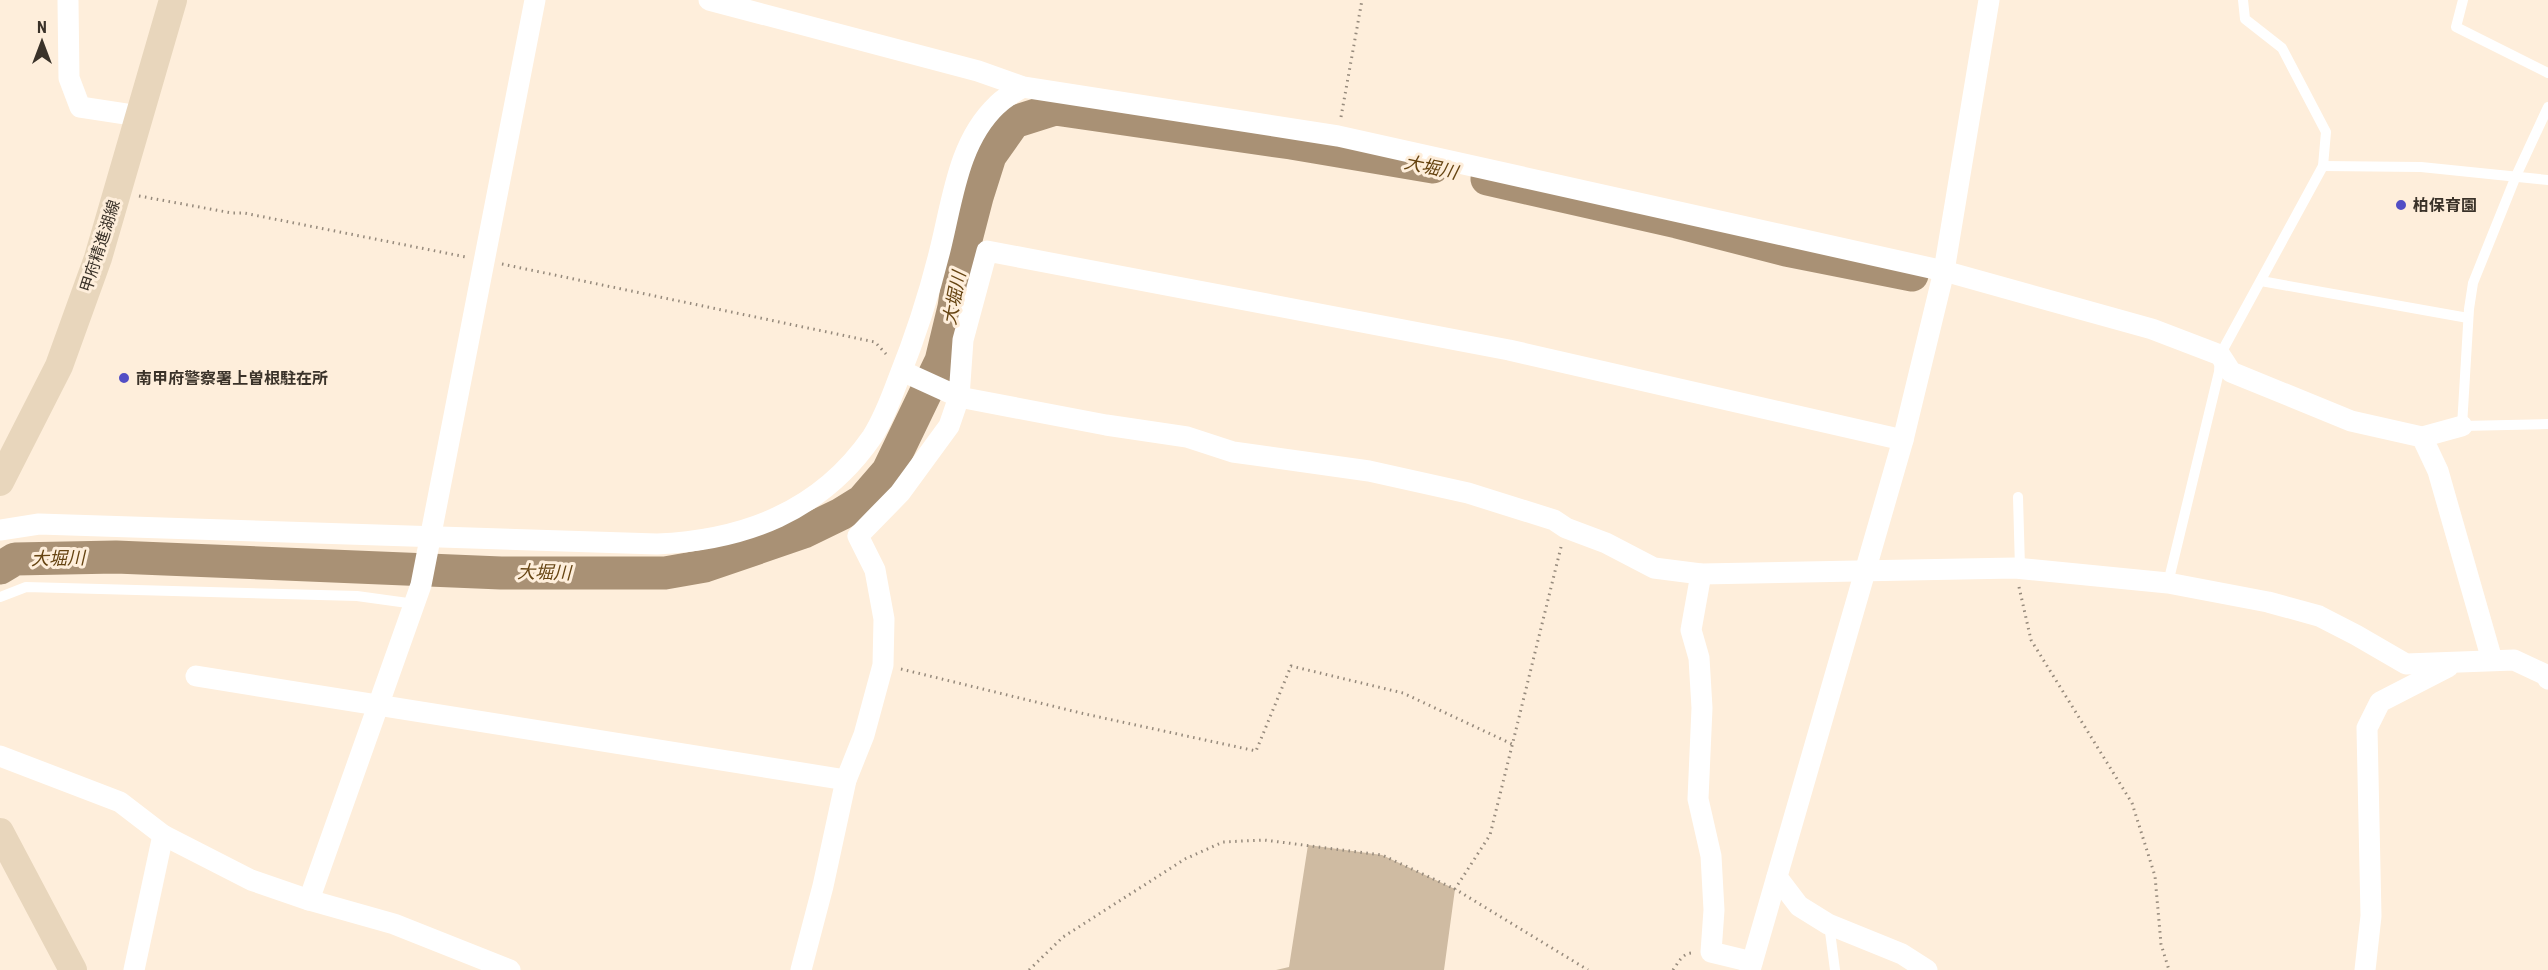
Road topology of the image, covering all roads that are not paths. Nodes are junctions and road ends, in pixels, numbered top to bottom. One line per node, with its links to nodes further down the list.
1 (173, 0): 11 (main road, 甲府精進湖線)
2 (536, 0): 29 (street)
3 (709, 0): 9 (street)
4 (1989, 0): 15 (street)
5 (2243, 0): 12 (lane)
6 (2463, 0): 8 (lane)
7 (68, 1): 11 (street)
8 (2548, 73)
9 (1023, 87): 15 (street); 19 (street)
10 (2548, 107): 13 (lane)
11 (139, 116): 25 (main road, 甲府精進湖線)
12 (2323, 166): 13 (lane); 16 (lane)
13 (2516, 176): 14 (lane); 17 (lane)
14 (2548, 180)
15 (1944, 271): 18 (street); 24 (street)
16 (2260, 281): 17 (lane); 18 (lane)
17 (2468, 318): 22 (lane)
18 (2220, 355): 23 (street); 33 (lane)
19 (902, 372): 20 (street); 29 (street)
20 (958, 397): 24 (street); 32 (street); 42 (street)
21 (2548, 424): 22 (lane)
22 (2462, 426): 23 (street)
23 (2422, 437): 36 (street)
24 (1903, 440): 31 (street)
25 (9, 443): 26 (main road, 甲府精進湖線)
26 (0, 482)
27 (2018, 497): 30 (lane)
28 (0, 530): 29 (street)
29 (429, 545): 34 (street)
30 (2018, 568): 31 (street); 33 (street)
31 (1866, 570): 32 (street); 45 (street)
32 (1701, 574): 48 (street)
33 (2168, 583): 37 (street)
34 (418, 595): 35 (lane); 40 (street)
35 (0, 597)
36 (2492, 660): 37 (street); 39 (street)
37 (2460, 664): 55 (street)
38 (196, 676): 40 (street)
39 (2548, 679)
40 (378, 705): 42 (street); 46 (street)
41 (0, 756): 44 (street)
42 (846, 780): 52 (street)
43 (0, 832): 49 (main road)
44 (163, 835): 46 (street); 50 (street)
45 (1777, 877): 47 (street); 48 (street)
46 (309, 900): 51 (street)
47 (1828, 924): 53 (lane); 54 (street)
48 (1751, 966)
49 (73, 970)
50 (134, 970)
51 (510, 970)
52 (801, 970)
53 (1835, 970)
54 (1927, 970)
55 (2364, 970)

